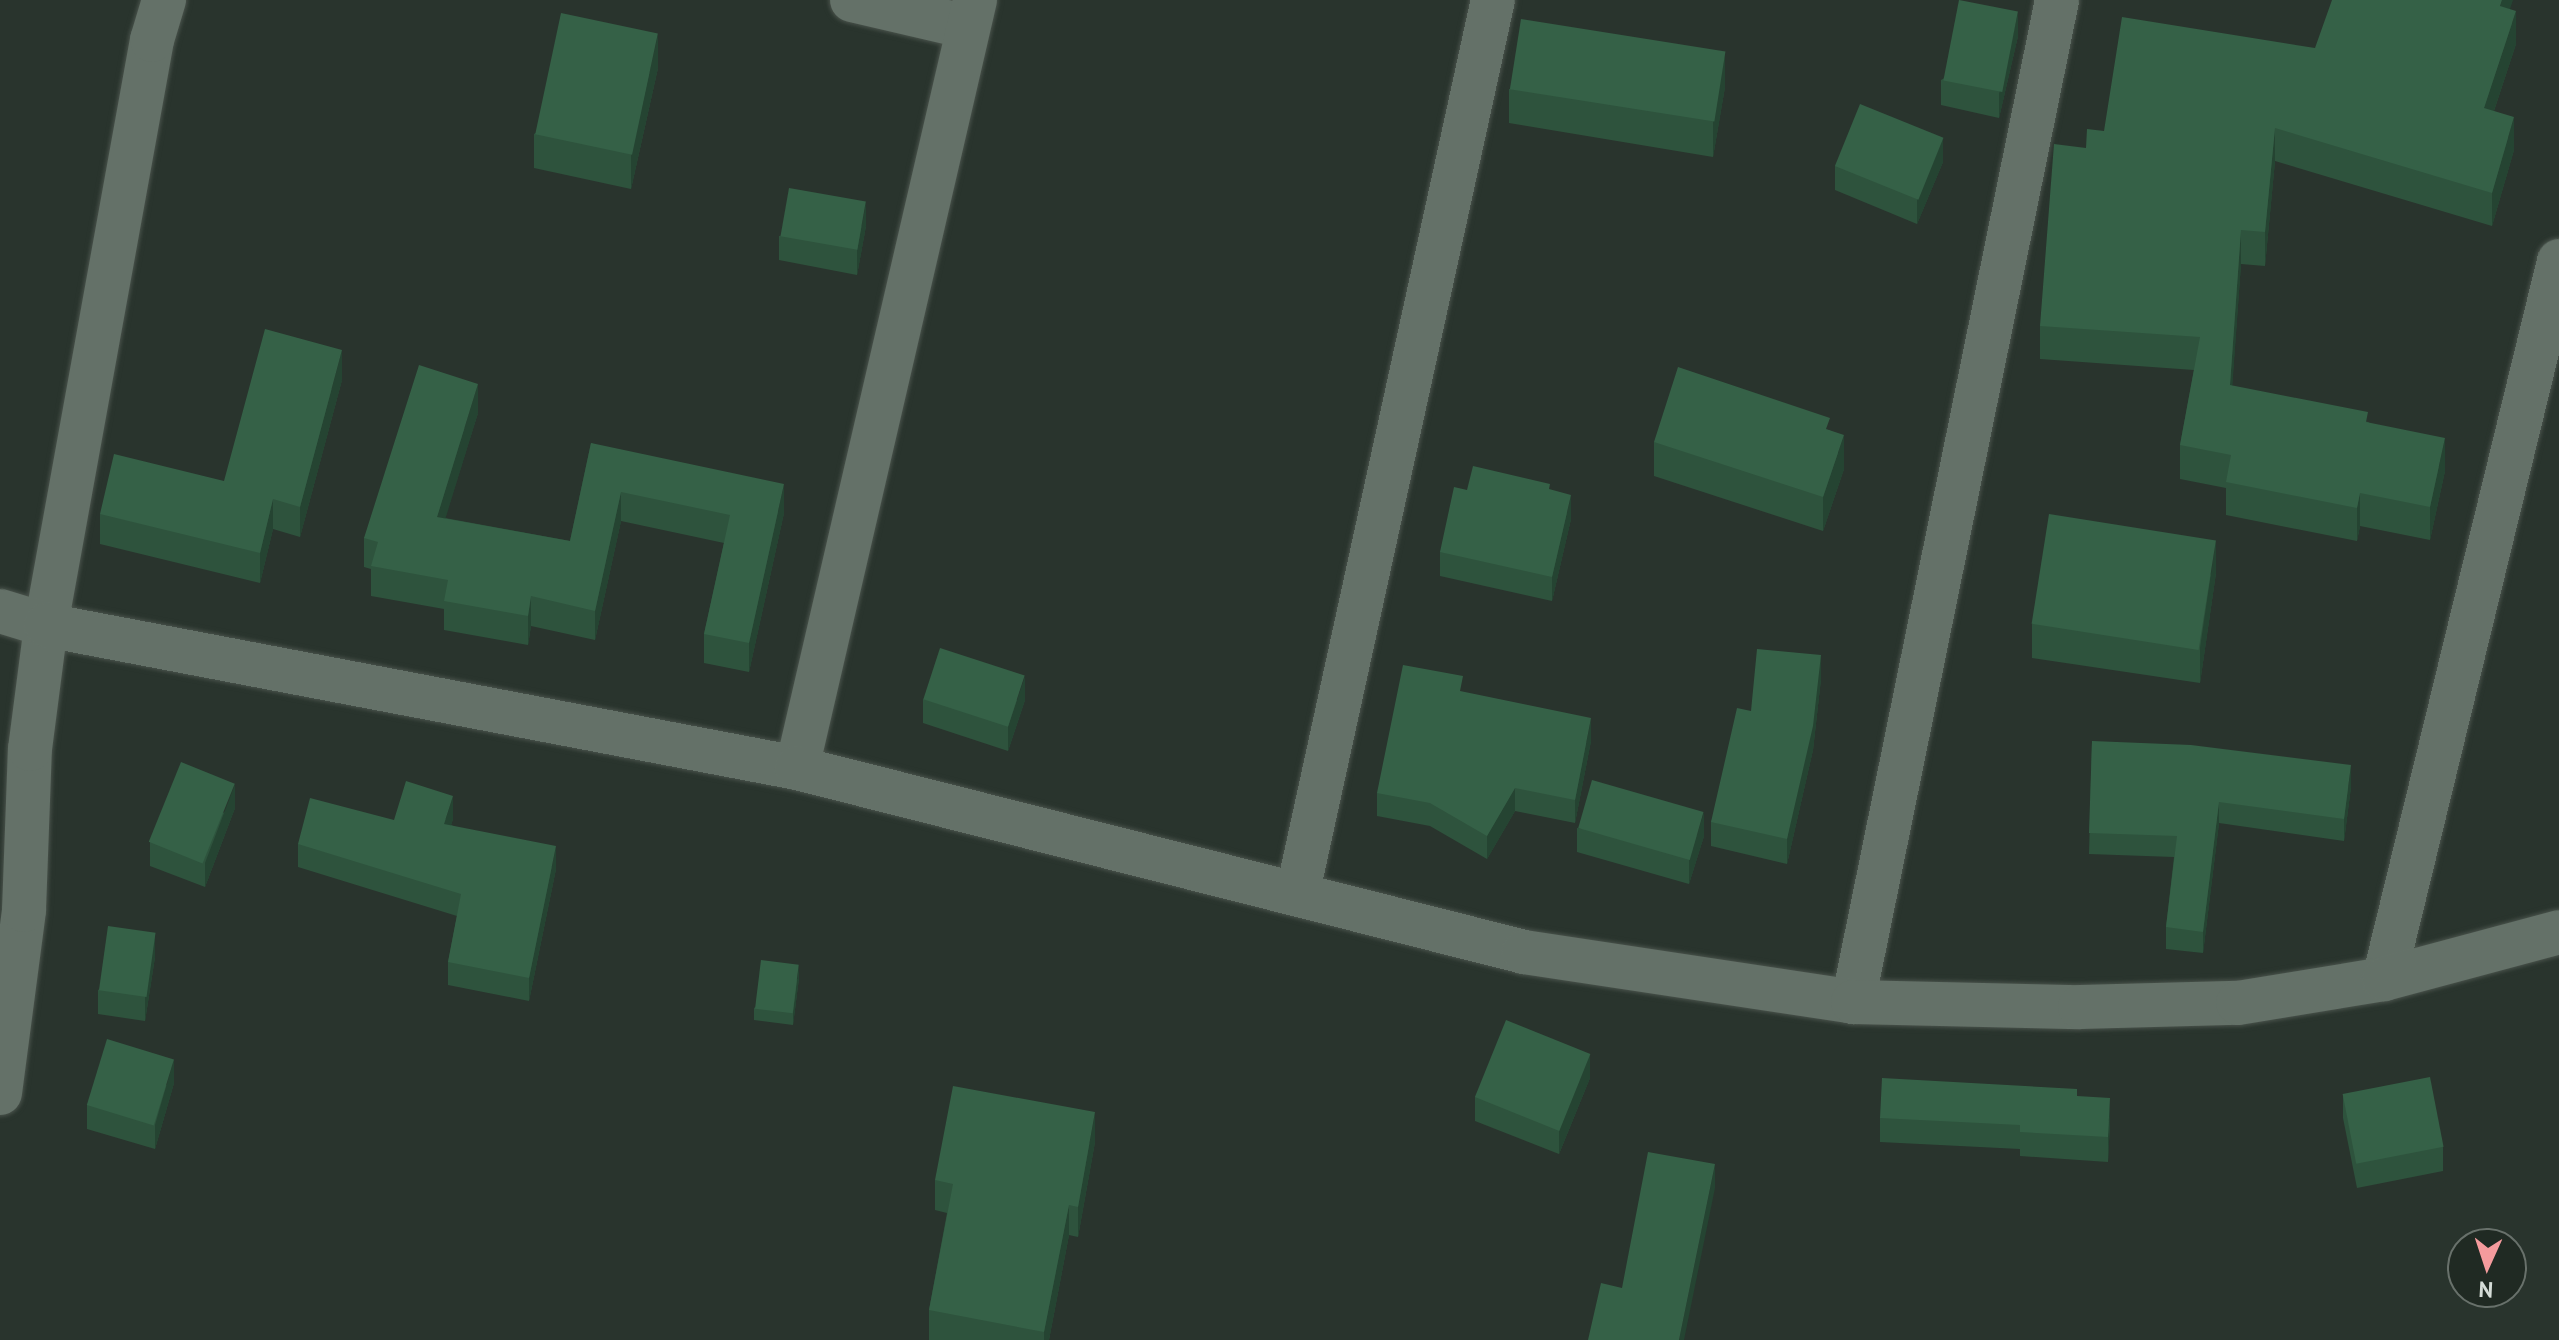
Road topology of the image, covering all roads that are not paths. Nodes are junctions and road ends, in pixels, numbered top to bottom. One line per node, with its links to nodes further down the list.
1 (164, 0): 8 (street)
2 (852, 0): 5 (street)
3 (1493, 0): 10 (street)
4 (2057, 0): 13 (street)
5 (972, 14): 9 (street)
6 (2559, 261): 12 (street)
7 (0, 611): 8 (street)
8 (46, 625): 9 (street); 14 (street)
9 (797, 768): 10 (street)
10 (1298, 891): 13 (street)
11 (2559, 932): 12 (street)
12 (2384, 979): 13 (street)
13 (1853, 1002)
14 (0, 1093)

